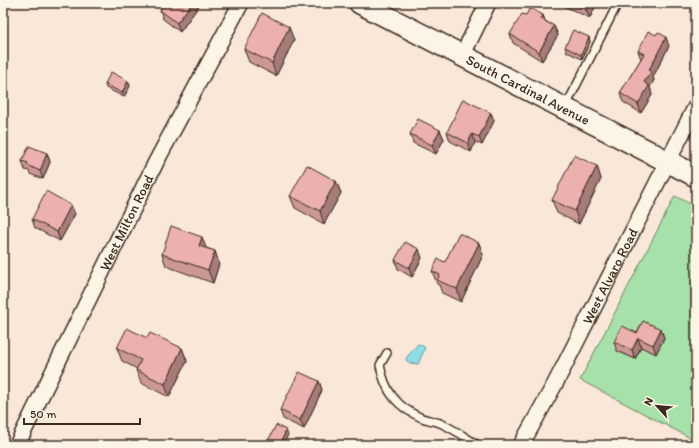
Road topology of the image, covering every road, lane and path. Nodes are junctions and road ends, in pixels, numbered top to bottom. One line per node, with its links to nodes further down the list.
1 (241, 3): 11 (street, West Milton Road)
2 (360, 3): 5 (main road, South Cardinal Avenue)
3 (488, 3): 5 (street)
4 (618, 3): 7 (lane)
5 (463, 54): 7 (main road, South Cardinal Avenue)
6 (696, 106): 8 (street, West Alvaro Road)
7 (566, 108): 8 (main road, South Cardinal Avenue)
8 (668, 161): 9 (main road, South Cardinal Avenue); 13 (street, West Alvaro Road)
9 (696, 176)
10 (387, 353): 12 (lane)
11 (18, 445)
12 (478, 445)
13 (521, 445)

